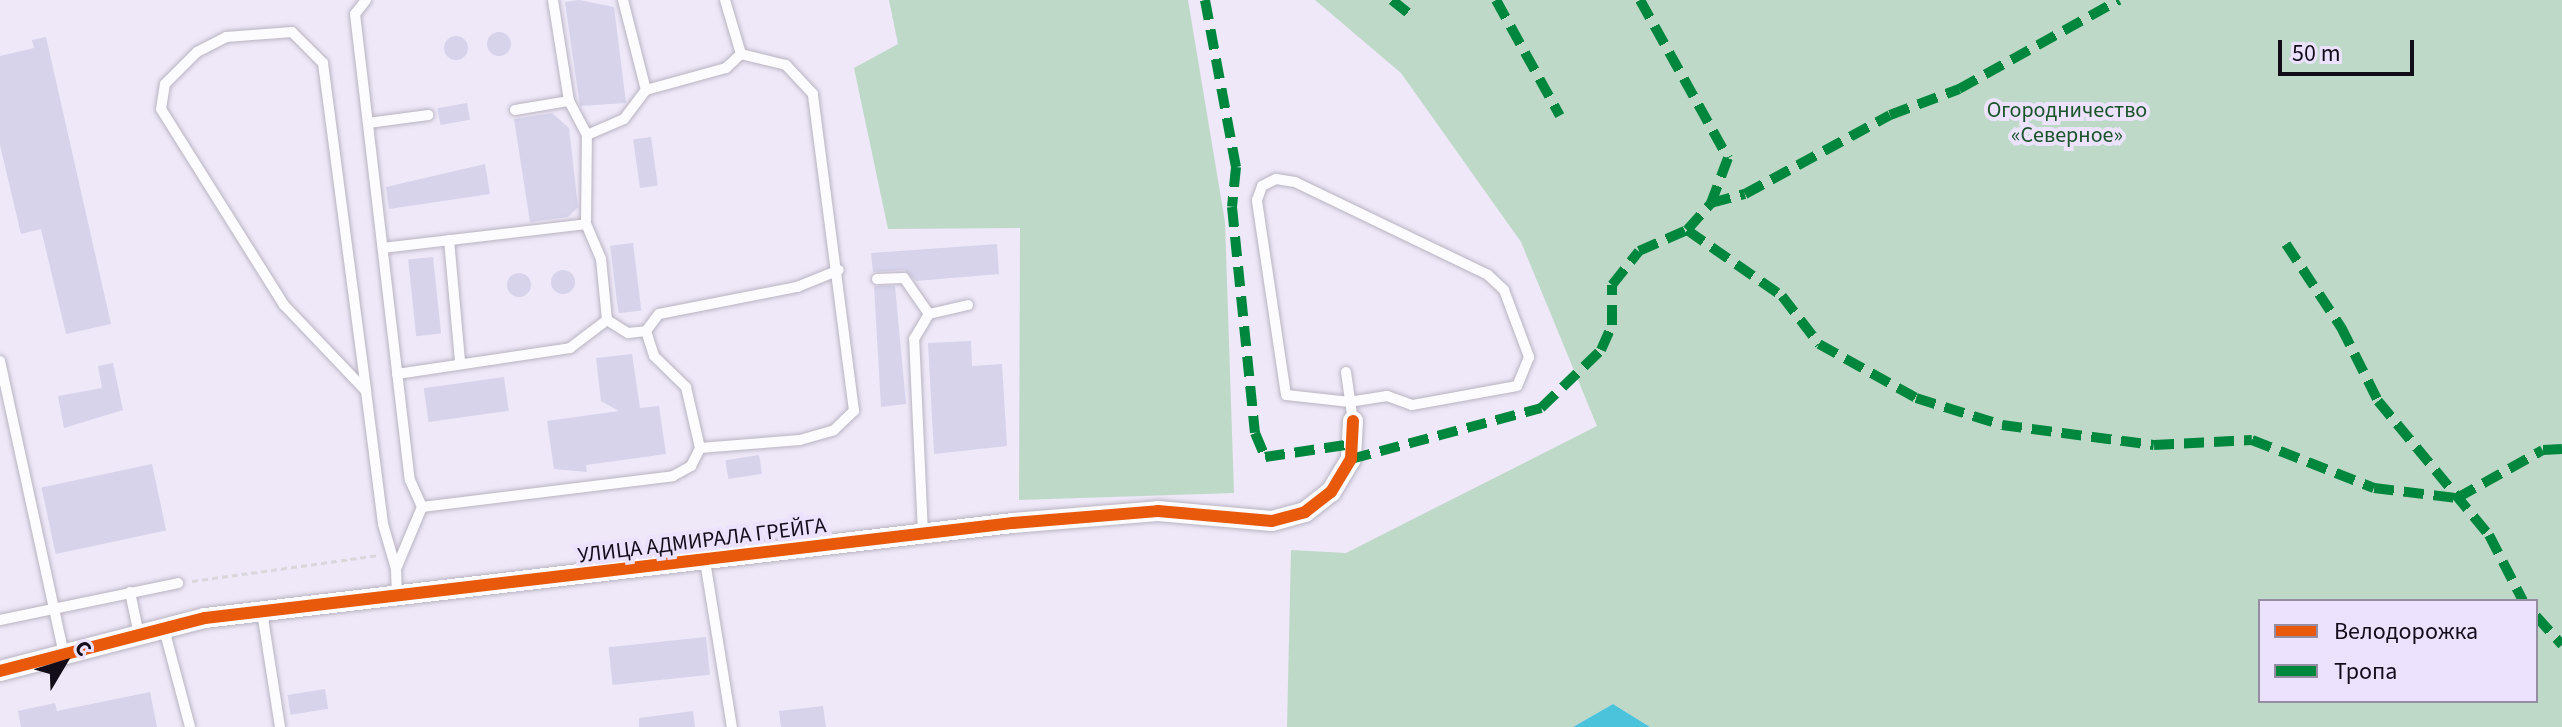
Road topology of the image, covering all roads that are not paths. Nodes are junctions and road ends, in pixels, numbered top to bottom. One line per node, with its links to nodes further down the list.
1 (366, 0): 10 (lane)
2 (553, 0): 7 (lane)
3 (623, 0): 6 (lane)
4 (725, 0): 5 (lane)
5 (741, 54): 6 (lane); 15 (lane)
6 (646, 90): 11 (lane)
7 (569, 101): 8 (lane); 11 (lane)
8 (515, 110)
9 (428, 115): 10 (lane)
10 (368, 123): 14 (lane)
11 (587, 135): 12 (lane)
12 (586, 224): 13 (lane); 19 (lane)
13 (449, 240): 14 (lane); 22 (lane)
14 (383, 248): 24 (lane)
15 (839, 270): 20 (lane); 27 (lane)
16 (877, 279): 18 (lane)
17 (968, 305): 18 (lane)
18 (929, 314): 29 (lane)
19 (607, 320): 20 (lane); 22 (lane)
20 (646, 331): 27 (lane)
21 (0, 361): 35 (lane)
22 (460, 362): 24 (lane)
23 (1346, 372): 26 (lane)
24 (397, 374): 28 (lane)
25 (366, 391): 25 (lane); 31 (lane)
26 (1352, 412): 26 (lane); 29 (street, УЛИЦА АДМИРАЛА ГРЕЙГА)
27 (700, 448): 28 (lane)
28 (422, 507): 31 (lane)
29 (923, 534): 30 (street, УЛИЦА АДМИРАЛА ГРЕЙГА)
30 (705, 561): 34 (street, УЛИЦА АДМИРАЛА ГРЕЙГА); 44 (lane)
31 (396, 569): 34 (lane)
32 (178, 583): 33 (lane)
33 (130, 592): 35 (lane); 39 (lane)
34 (397, 596): 36 (street, УЛИЦА АДМИРАЛА ГРЕЙГА)
35 (53, 608): 37 (lane); 40 (lane)
36 (262, 612): 38 (street, УЛИЦА АДМИРАЛА ГРЕЙГА); 43 (lane)
37 (0, 620)
38 (164, 629): 39 (street, УЛИЦА АДМИРАЛА ГРЕЙГА); 42 (lane)
39 (139, 635): 40 (street, УЛИЦА АДМИРАЛА ГРЕЙГА)
40 (64, 654): 41 (street, УЛИЦА АДМИРАЛА ГРЕЙГА)
41 (0, 671)
42 (190, 727)
43 (280, 727)
44 (732, 727)

